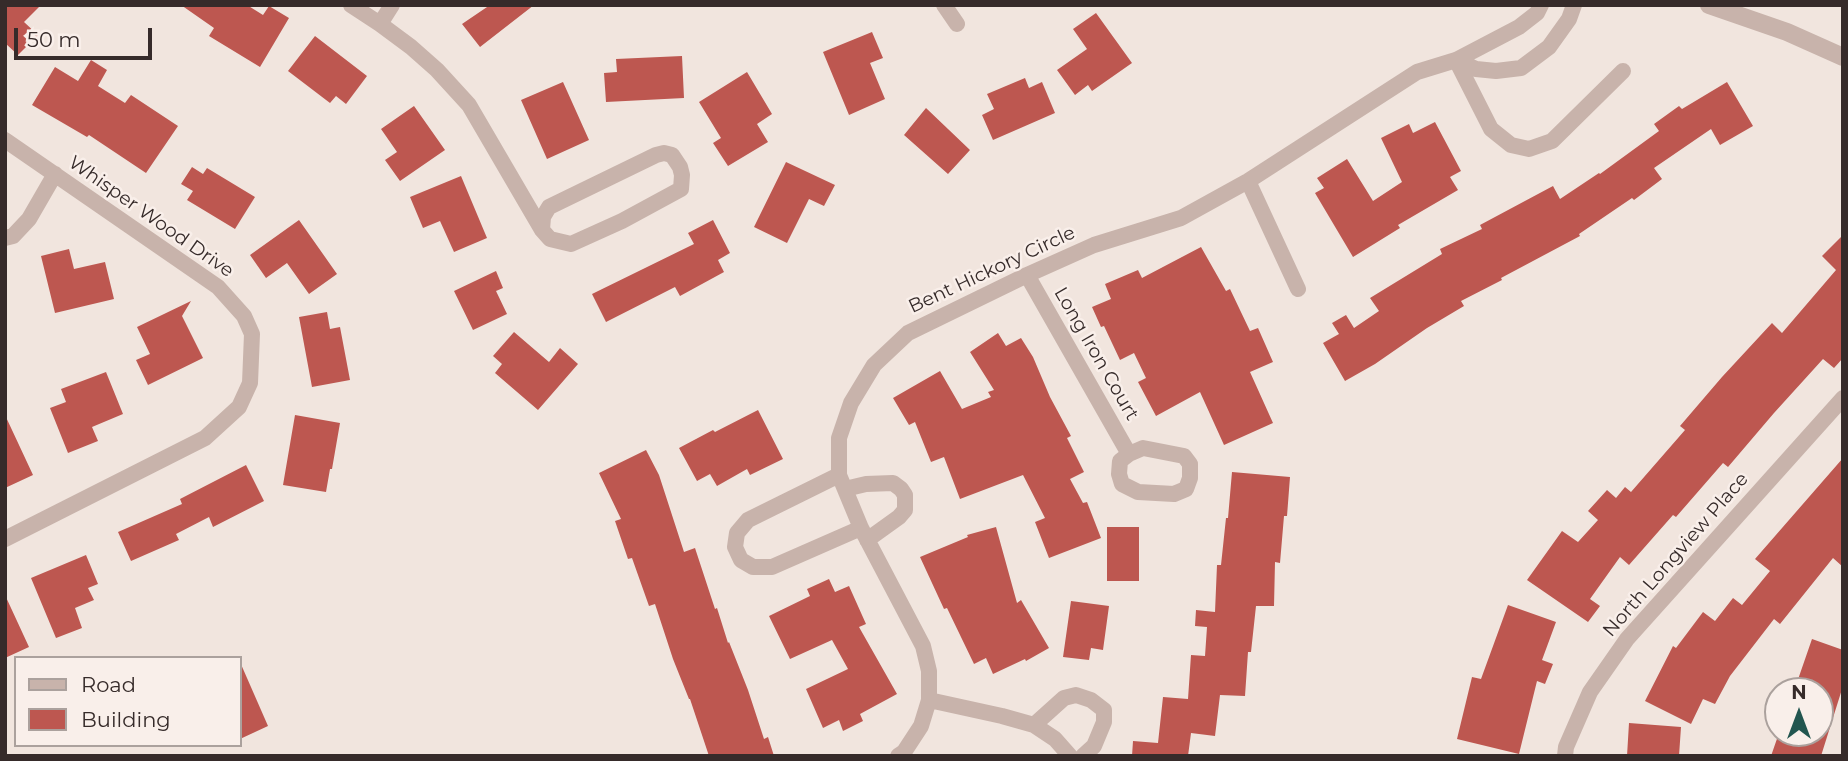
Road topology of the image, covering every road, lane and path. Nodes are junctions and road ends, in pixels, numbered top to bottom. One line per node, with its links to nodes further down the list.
1 (351, 5): 7 (street)
2 (392, 5): 7 (street)
3 (944, 5): 8 (street)
4 (1541, 5): 10 (street, Bent Hickory Circle)
5 (1574, 5): 10 (street)
6 (1709, 5): 9 (street)
7 (380, 24): 15 (street)
8 (957, 24)
9 (1843, 57)
10 (1456, 60): 11 (street); 14 (street, Bent Hickory Circle)
11 (1623, 71)
12 (7, 146): 13 (street, Whisper Wood Drive)
13 (55, 174): 16 (street); 23 (street, Whisper Wood Drive)
14 (1248, 181): 17 (street, Bent Hickory Circle); 18 (street)
15 (542, 230): 15 (street)
16 (5, 238)
17 (1027, 275): 20 (street, Long Iron Court); 21 (street, Bent Hickory Circle)
18 (1298, 289)
19 (1843, 398): 29 (street, North Longview Place)
20 (1129, 454)
21 (842, 482): 22 (street, Bent Hickory Circle); 22 (street); 22 (street)
22 (864, 534): 24 (street, Bent Hickory Circle)
23 (5, 539)
24 (929, 699): 25 (street); 26 (street, Bent Hickory Circle)
25 (1034, 725): 27 (street); 28 (street)
26 (898, 756)
27 (1070, 756)
28 (1083, 756)
29 (1565, 756)

